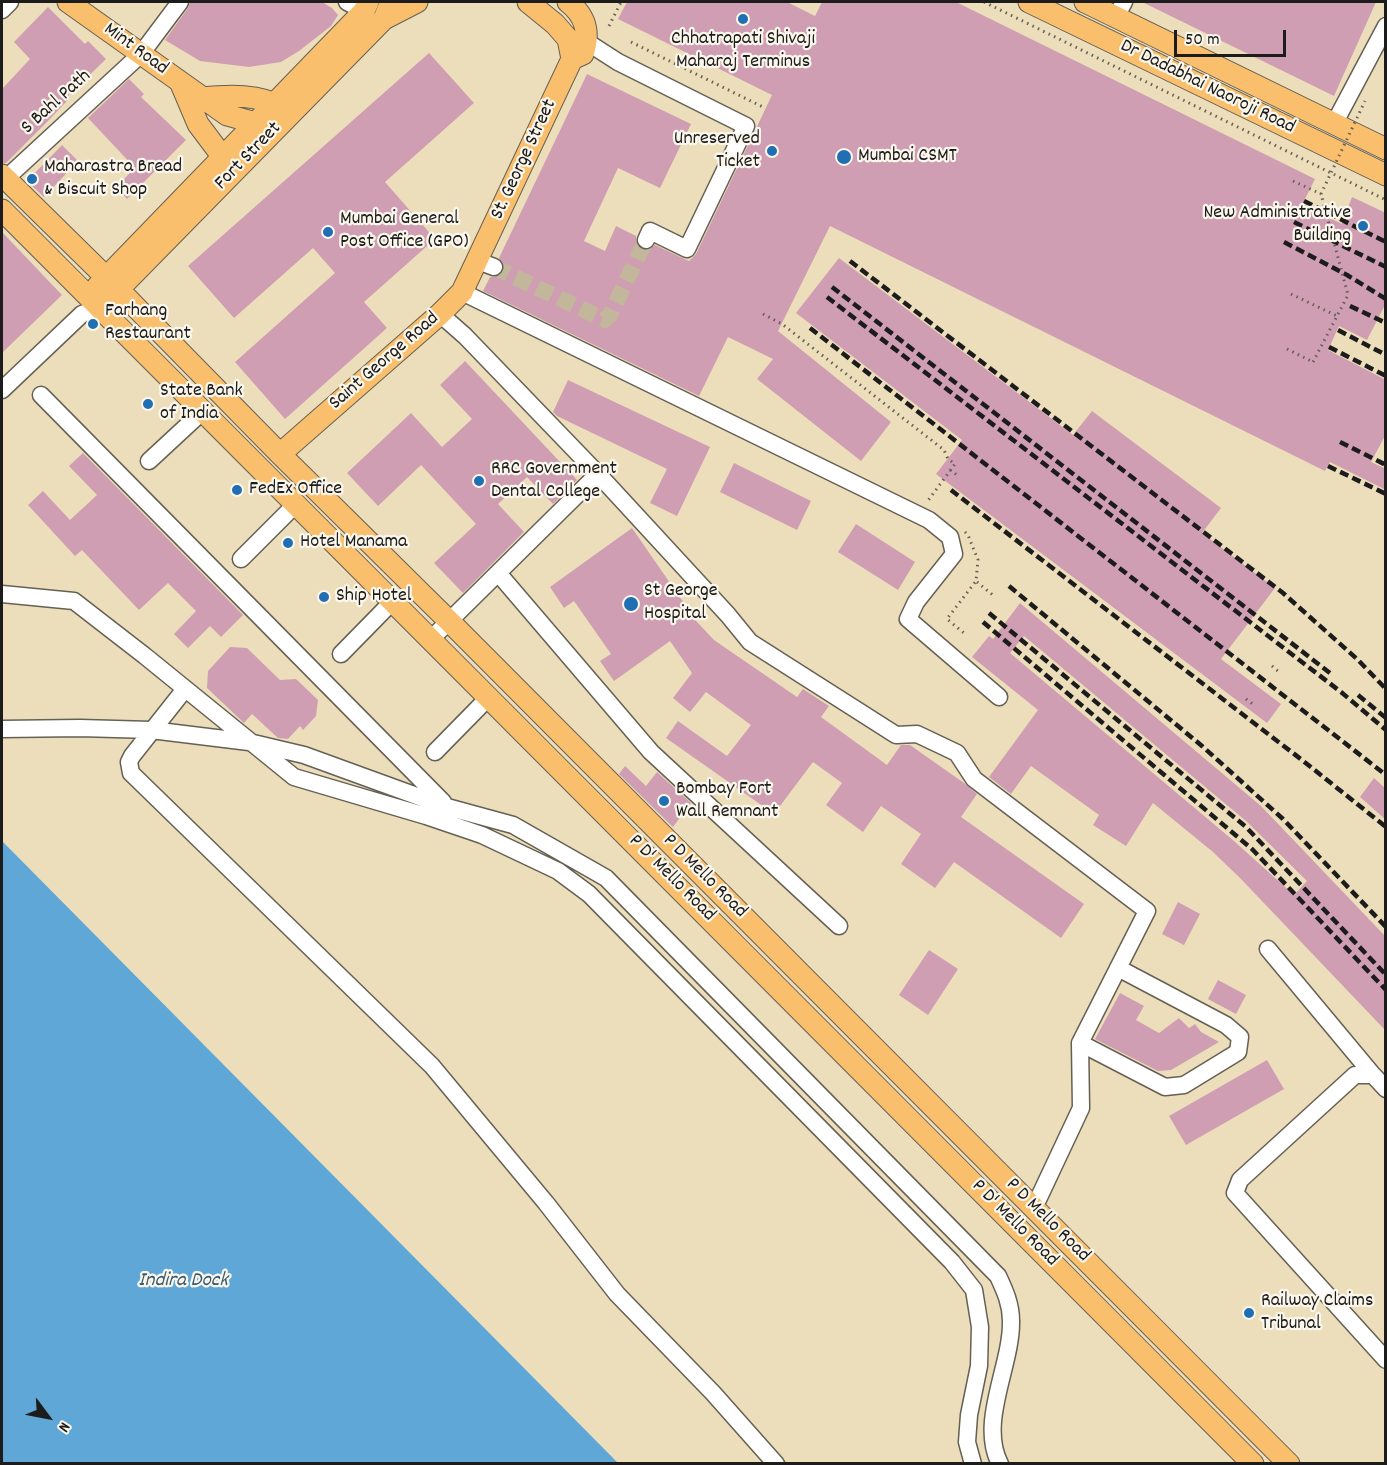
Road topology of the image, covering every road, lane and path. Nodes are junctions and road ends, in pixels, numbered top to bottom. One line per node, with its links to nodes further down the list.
1 (10, 2): 13 (street)
2 (68, 2): 19 (main road, Mint Road)
3 (180, 2): 19 (street, S Bahl Path)
4 (417, 2): 14 (main road, Fort Street)
5 (528, 2): 20 (main road)
6 (568, 2): 17 (main road)
7 (621, 2): 15 (path)
8 (984, 2): 34 (path)
9 (1029, 2): 30 (main road, Dr Dadabhai Naoroji Road)
10 (1085, 2): 12 (main road, Dr Dadabhai Naoroji Road)
11 (359, 4): 24 (main road, Fort Street)
12 (1120, 9): 26 (main road, Dr Dadabhai Naoroji Road)
13 (2, 10)
14 (387, 10): 24 (main road, Fort Street)
15 (609, 26)
16 (1386, 26): 26 (street)
17 (587, 42): 20 (main road); 36 (street)
18 (631, 42): 25 (path)
19 (141, 54): 21 (main road, Mint Road); 31 (street, S Bahl Path)
20 (572, 59): 37 (main road, St. George Street)
21 (180, 82): 22 (main road, Mint Road); 29 (main road)
22 (201, 98): 24 (main road); 27 (main road, Mint Road)
23 (1365, 101): 33 (path, bridge)
24 (284, 107): 27 (main road, Fort Street)
25 (765, 108)
26 (1334, 124): 28 (main road, Dr Dadabhai Naoroji Road)
27 (266, 126): 29 (main road, Fort Street); 38 (main road, Fort Street)
28 (1386, 149)
29 (222, 156): 38 (main road, Fort Street)
30 (1386, 175)
31 (3, 179): 38 (main road, P D Mello Road)
32 (1293, 181): 33 (path)
33 (1321, 195): 44 (path, bridge)
34 (1386, 200)
35 (2, 210): 41 (main road, P D' Mello Road)
36 (646, 240)
37 (486, 264): 39 (main road, Saint George Road)
38 (112, 283): 41 (main road, Fort Street); 49 (main road, P D Mello Road)
39 (462, 292): 42 (main road, Saint George Road); 71 (street)
40 (1291, 294): 44 (path)
41 (90, 306): 46 (street); 48 (main road, P D' Mello Road)
42 (440, 314): 49 (main road, Saint George Road); 52 (street)
43 (763, 314): 51 (path)
44 (1337, 316): 45 (path, bridge)
45 (1287, 349)
46 (2, 390)
47 (41, 395): 78 (street)
48 (203, 411): 50 (street); 54 (main road, P D' Mello Road)
49 (280, 454): 63 (main road, P D Mello Road)
50 (149, 461)
51 (950, 470): 53 (path); 55 (path)
52 (598, 474): 58 (street); 81 (street)
53 (957, 475)
54 (296, 504): 57 (street); 62 (main road, P D' Mello Road)
55 (935, 508)
56 (960, 528): 59 (path)
57 (242, 559)
58 (498, 573): 63 (street); 79 (street)
59 (976, 581): 61 (path); 64 (path)
60 (2, 594): 69 (street)
61 (994, 596)
62 (392, 602): 65 (main road, P D' Mello Road); 66 (street)
63 (450, 622): 65 (street); 85 (main road, P D Mello Road)
64 (966, 634)
65 (431, 639): 70 (main road, P D' Mello Road)
66 (341, 654)
67 (1272, 666): 68 (path)
68 (1279, 672)
69 (185, 689): 75 (street); 76 (street)
70 (489, 697): 77 (street); 88 (main road, P D' Mello Road)
71 (999, 697)
72 (1246, 699): 73 (path)
73 (1254, 705)
74 (2, 729): 75 (street)
75 (151, 730): 76 (street); 89 (street)
76 (249, 742): 78 (street); 90 (street)
77 (435, 752)
78 (447, 807): 91 (street)
79 (839, 926)
80 (1268, 949): 83 (street)
81 (1118, 968): 82 (street); 82 (street)
82 (1080, 1043): 85 (street)
83 (1373, 1075): 84 (street); 86 (street)
84 (1386, 1089)
85 (1034, 1208): 87 (main road, P D Mello Road)
86 (1386, 1360)
87 (1239, 1413): 88 (main road); 93 (main road, P D Mello Road)
88 (1220, 1430): 92 (main road, P D' Mello Road)
89 (776, 1464)
90 (973, 1464)
91 (999, 1464)
92 (1253, 1464)
93 (1289, 1464)

